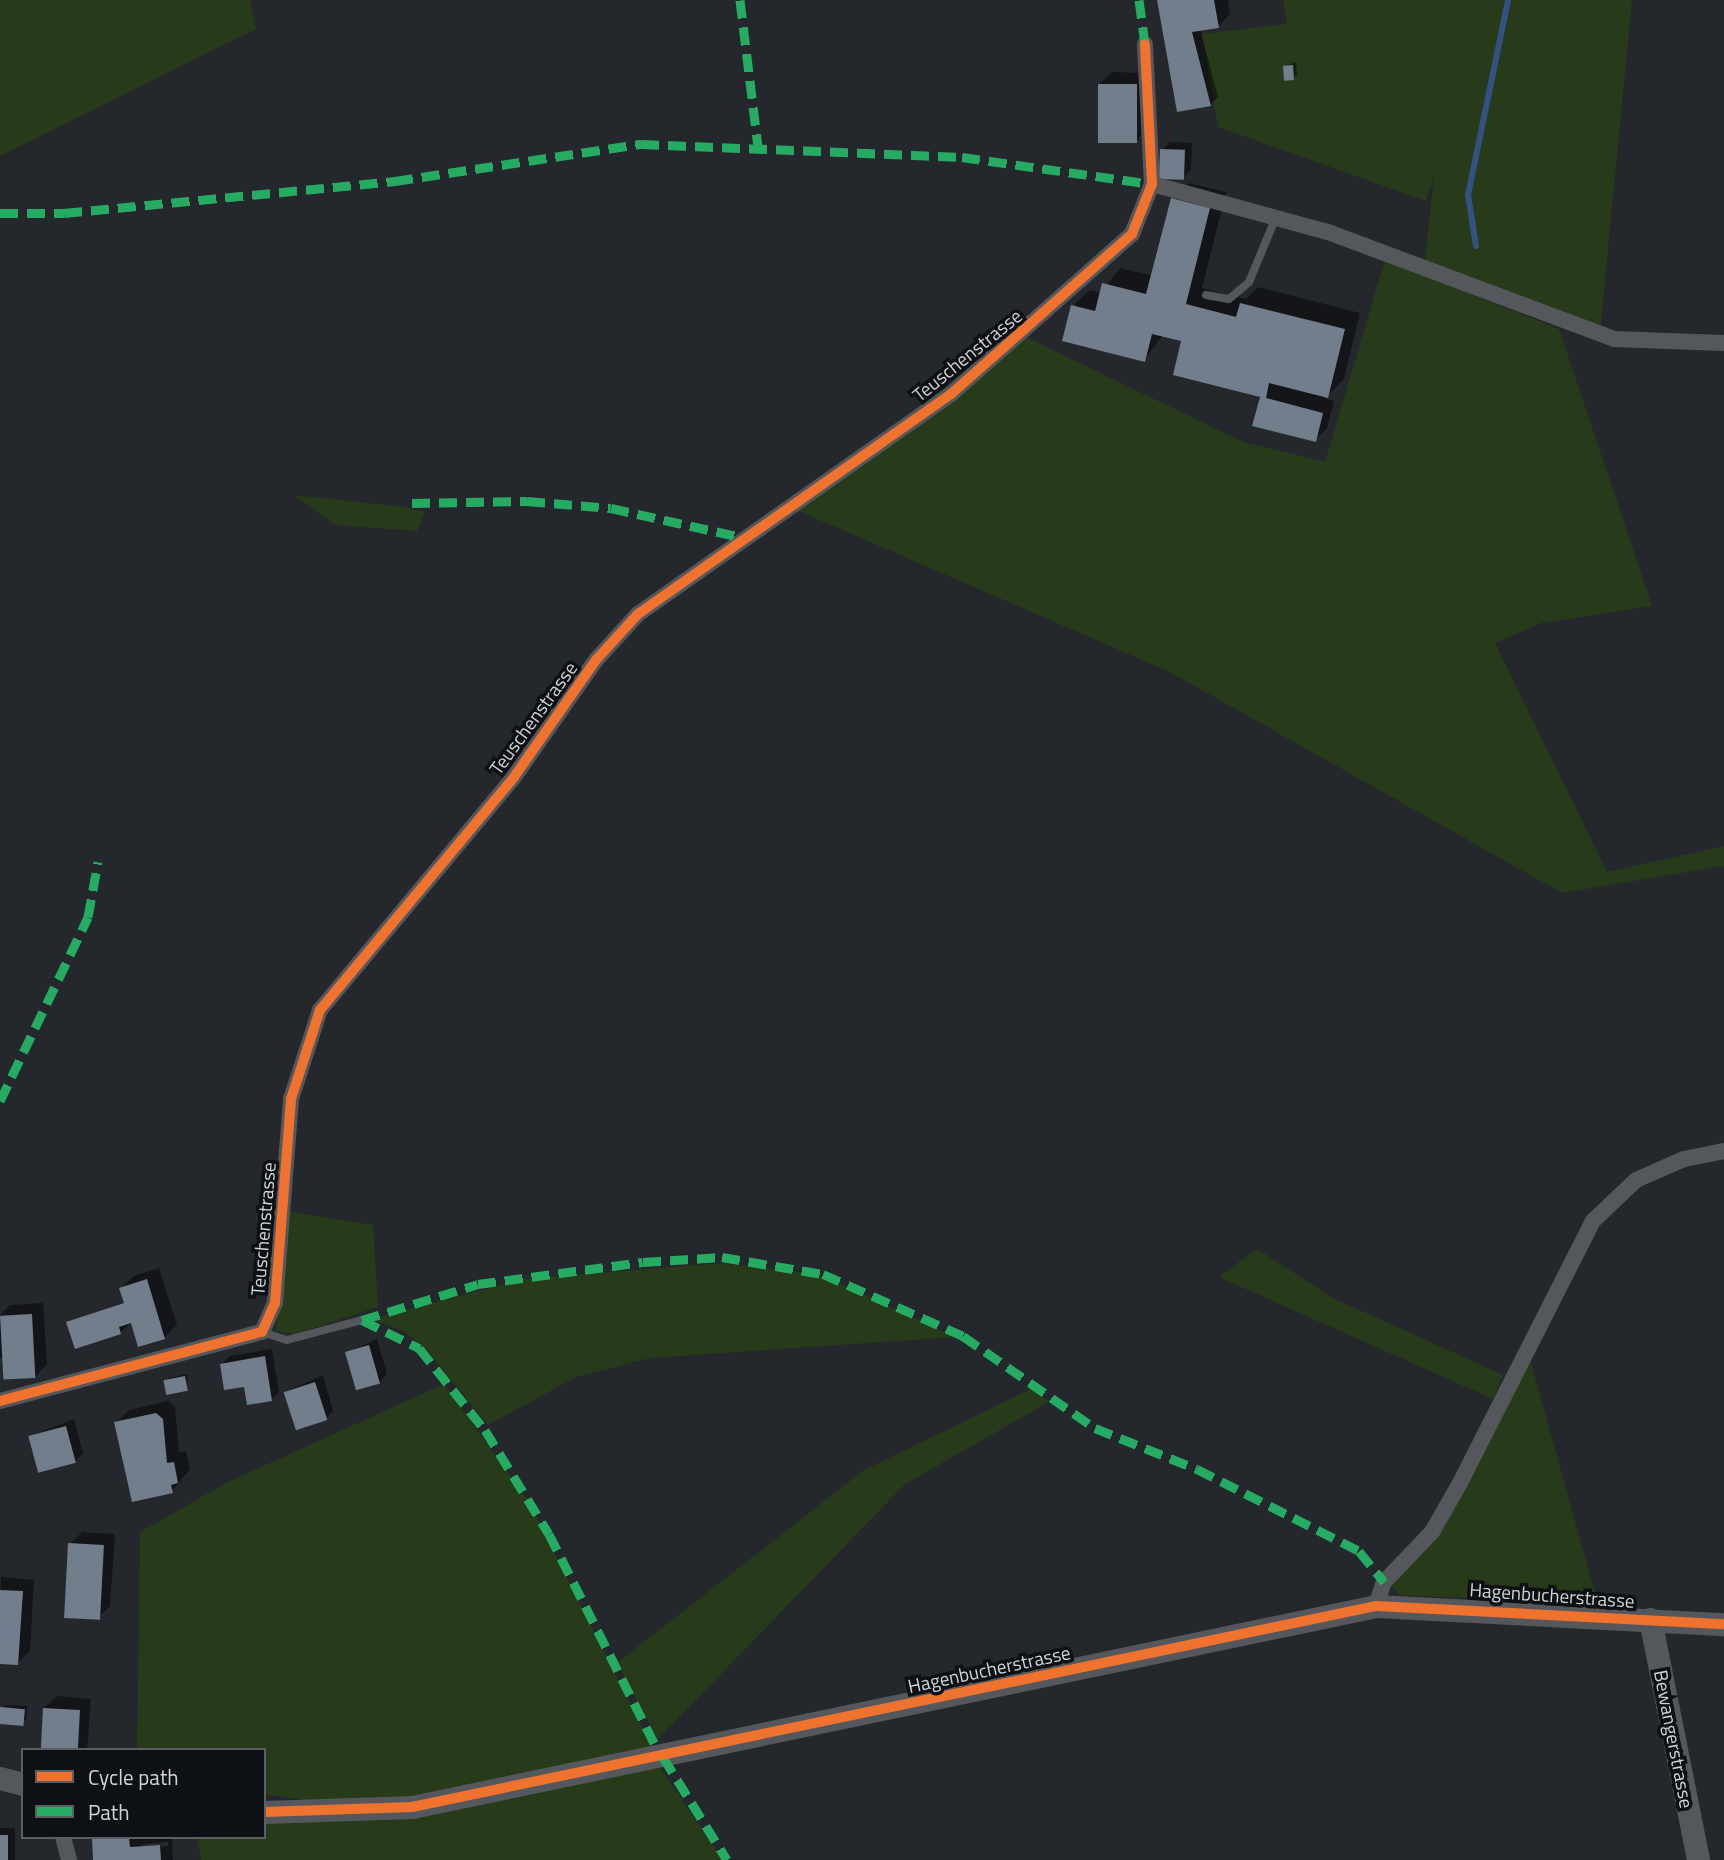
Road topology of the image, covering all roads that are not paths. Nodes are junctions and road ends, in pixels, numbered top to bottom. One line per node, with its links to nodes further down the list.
1 (1145, 44): 2 (street, Teuschenstrasse)
2 (1152, 184): 3 (street); 8 (street, Teuschenstrasse)
3 (1276, 217): 4 (lane); 5 (street)
4 (1206, 296)
5 (1724, 343)
6 (1724, 1151): 10 (street)
7 (362, 1320): 8 (lane)
8 (262, 1332): 9 (street)
9 (0, 1401)
10 (1376, 1606): 11 (street, Hagenbucherstrasse); 15 (street, Hagenbucherstrasse)
11 (1650, 1619): 12 (street, Hagenbucherstrasse); 18 (street, Bewangerstrasse)
12 (1724, 1625)
13 (0, 1777): 14 (street)
14 (21, 1783)
15 (266, 1812)
16 (64, 1839): 17 (street)
17 (69, 1860)
18 (1699, 1860)

